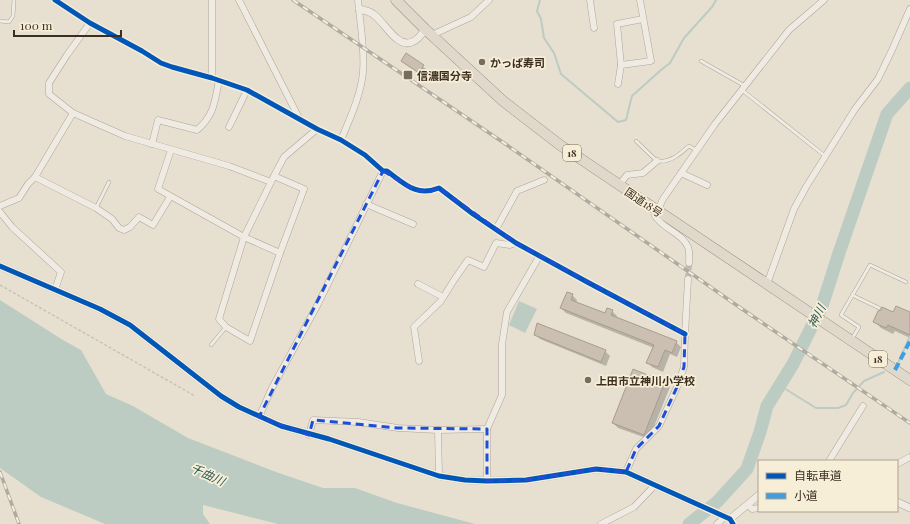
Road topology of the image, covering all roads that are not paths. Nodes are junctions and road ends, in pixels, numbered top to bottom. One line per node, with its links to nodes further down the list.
1 (14, 0): 14 (lane)
2 (55, 0): 15 (street)
3 (212, 0): 20 (street)
4 (239, 0): 26 (street)
5 (358, 0): 11 (street)
6 (396, 0): 17 (highway, 国道18号 / 18)
7 (489, 0): 17 (street)
8 (590, 0): 16 (street)
9 (640, 0): 13 (street)
10 (824, 0): 23 (street)
11 (359, 9): 17 (street); 29 (street)
12 (910, 9): 34 (street)
13 (643, 19): 19 (street); 19 (street)
14 (0, 21)
15 (90, 24): 20 (street); 25 (street)
16 (594, 28)
17 (429, 32): 43 (highway, 国道18号 / 18)
18 (701, 61): 23 (lane)
19 (622, 66): 22 (street)
20 (212, 78): 21 (street)
21 (219, 80): 24 (street); 31 (street)
22 (618, 84)
23 (744, 88): 33 (street); 34 (lane)
24 (247, 90): 26 (street); 27 (street)
25 (73, 114): 31 (street); 39 (street)
26 (299, 118): 28 (street)
27 (229, 127)
28 (317, 129): 29 (street); 38 (street)
29 (341, 140): 36 (street)
30 (636, 141): 35 (lane)
31 (152, 144): 32 (street)
32 (170, 150): 42 (street); 45 (street)
33 (696, 150): 35 (lane); 37 (street)
34 (826, 157): 62 (street)
35 (657, 161): 43 (street)
36 (383, 171): 46 (street); 52 (street)
37 (681, 173): 44 (street); 49 (street)
38 (274, 176): 42 (street); 55 (street)
39 (35, 177): 47 (street); 48 (street)
40 (544, 180): 52 (street)
41 (109, 182): 48 (lane)
42 (271, 182): 53 (street)
43 (619, 185): 49 (highway, 国道18号 / 18)
44 (707, 185)
45 (170, 197): 48 (street); 53 (street)
46 (366, 204): 51 (street); 74 (street)
47 (0, 206)
48 (96, 208)
49 (657, 211): 57 (street); 62 (highway, 国道18号 / 18)
50 (0, 212): 63 (street)
51 (413, 224)
52 (496, 229): 54 (street)
53 (244, 237): 55 (street); 67 (street)
54 (516, 243): 56 (street); 65 (street)
55 (280, 253): 67 (street)
56 (540, 255): 68 (street); 75 (street)
57 (689, 263)
58 (0, 266): 63 (street)
59 (688, 279): 68 (street)
60 (906, 282): 64 (lane)
61 (418, 284): 65 (street)
62 (770, 285): 69 (highway, 国道18号 / 18)
63 (55, 290): 74 (street)
64 (852, 295): 66 (lane); 69 (lane)
65 (443, 297): 71 (street)
66 (879, 308)
67 (226, 327): 70 (lane)
68 (685, 334): 81 (street)
69 (849, 339): 72 (highway, 国道18号 / 18)
70 (211, 344)
71 (420, 361)
72 (910, 380)
73 (863, 406): 79 (street)
74 (259, 417): 77 (street)
75 (487, 429): 76 (street); 83 (street)
76 (438, 430): 77 (street); 82 (street)
77 (309, 434): 82 (street)
78 (910, 457): 80 (street)
79 (830, 460)
80 (898, 463)
81 (626, 472): 83 (street); 84 (street)
82 (439, 476): 83 (street)
83 (487, 481)
84 (655, 485): 90 (street); 91 (street)
85 (758, 496): 87 (street)
86 (898, 502): 89 (street)
87 (748, 505): 88 (street); 90 (street)
88 (758, 508)
89 (910, 508)
90 (729, 520): 92 (street)
91 (601, 524)
92 (717, 524)

